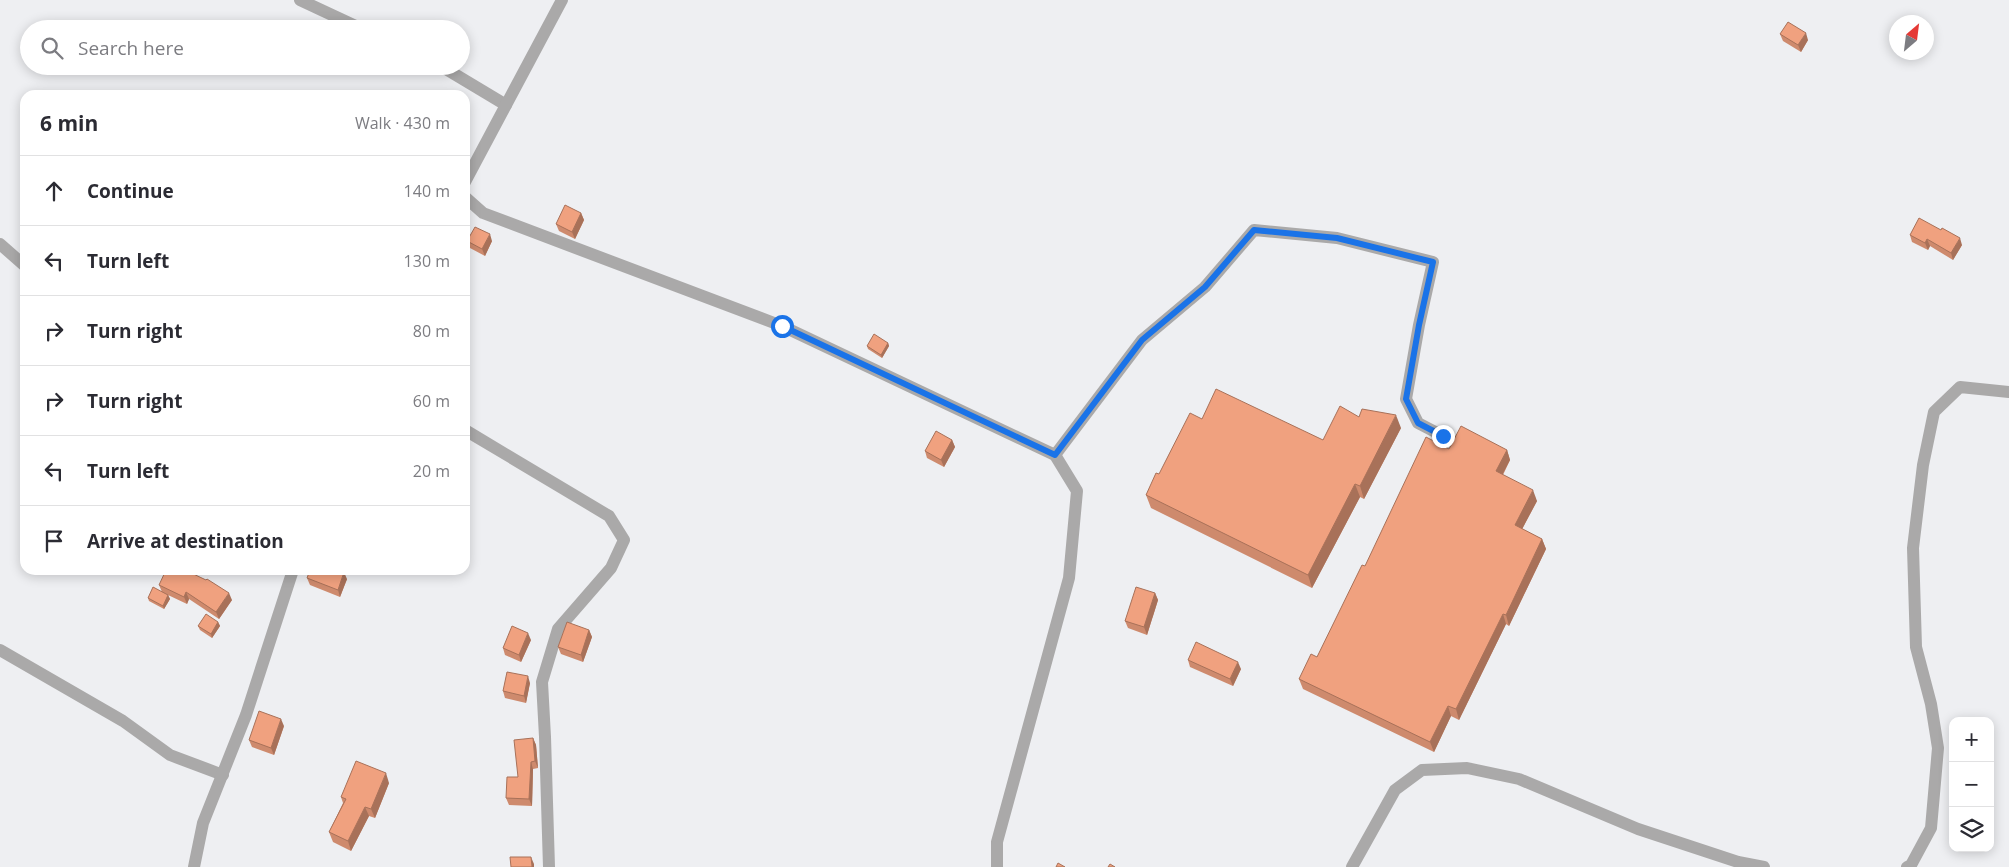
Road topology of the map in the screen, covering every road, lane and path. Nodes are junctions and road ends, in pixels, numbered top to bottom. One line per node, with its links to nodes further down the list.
1 (300, 0): 3 (street)
2 (562, 0): 5 (street)
3 (343, 20)
4 (457, 75): 5 (street)
5 (506, 105): 6 (street)
6 (470, 173)
7 (470, 201): 13 (street)
8 (0, 244): 9 (street)
9 (20, 262)
10 (2009, 392): 22 (street)
11 (470, 433): 18 (street)
12 (1443, 436): 13 (street)
13 (1055, 455): 19 (street)
14 (291, 575): 16 (street)
15 (0, 650): 16 (street)
16 (223, 774): 17 (street)
17 (194, 867)
18 (549, 867)
19 (997, 867)
20 (1352, 867): 21 (street)
21 (1764, 867)
22 (1907, 867)

